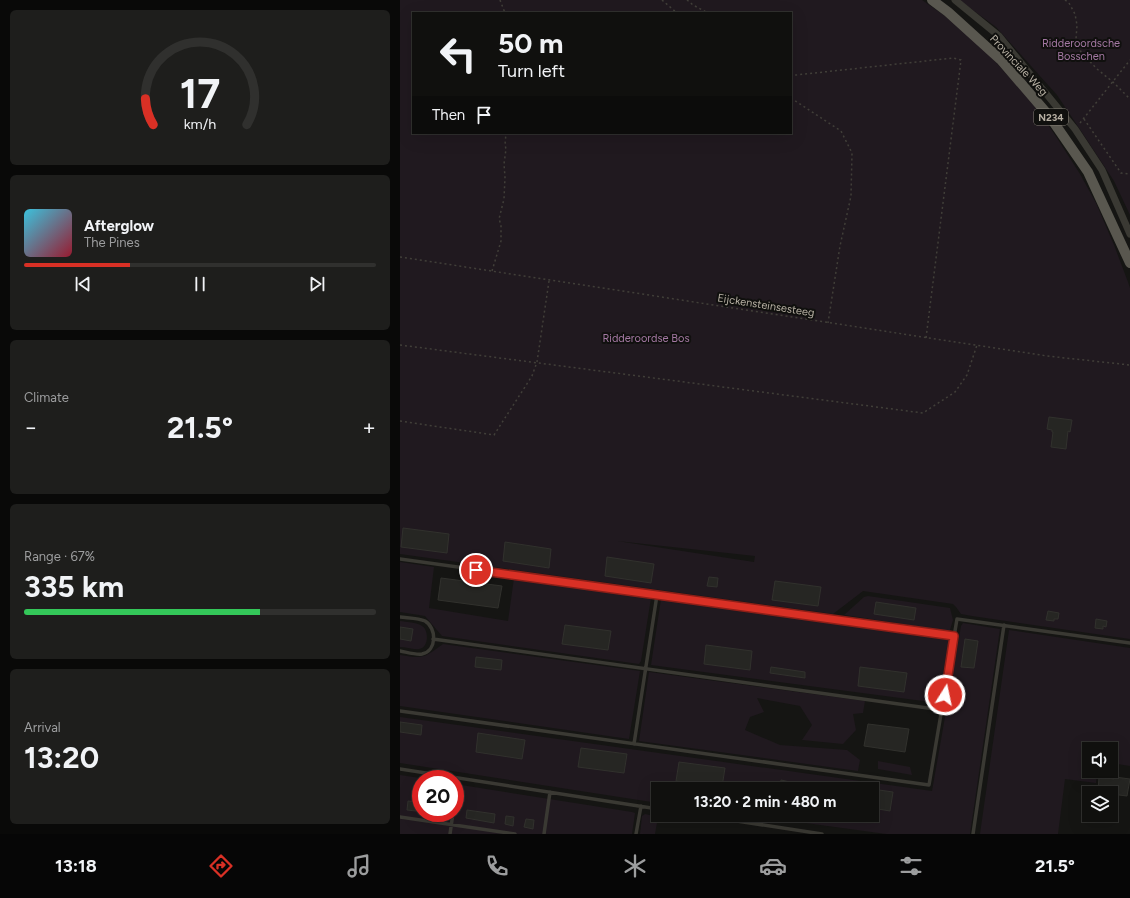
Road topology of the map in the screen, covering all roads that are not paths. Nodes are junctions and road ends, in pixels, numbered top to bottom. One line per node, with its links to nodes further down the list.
1 (932, 0): 4 (main road, Provinciale Weg / N234)
2 (955, 0): 3 (street)
3 (1130, 234)
4 (1130, 263)
5 (400, 559): 6 (lane)
6 (657, 595): 9 (lane); 13 (lane)
7 (400, 617): 10 (lane)
8 (1004, 625): 9 (lane); 11 (lane); 32 (lane)
9 (954, 636): 14 (lane)
10 (433, 639): 12 (lane); 13 (lane)
11 (1130, 643)
12 (400, 651)
13 (646, 669): 14 (lane); 16 (lane)
14 (942, 710): 16 (lane)
15 (400, 711): 16 (lane)
16 (634, 744)
17 (400, 769): 18 (lane)
18 (412, 771)
19 (464, 779): 20 (lane)
20 (550, 792): 21 (lane); 29 (lane)
21 (641, 806): 22 (lane); 30 (lane)
22 (651, 808)
23 (400, 817): 26 (lane)
24 (452, 822): 26 (lane)
25 (744, 822): 31 (lane)
26 (451, 825): 27 (lane); 28 (lane)
27 (450, 834)
28 (515, 834)
29 (544, 834)
30 (636, 834)
31 (822, 834)
32 (973, 834)

